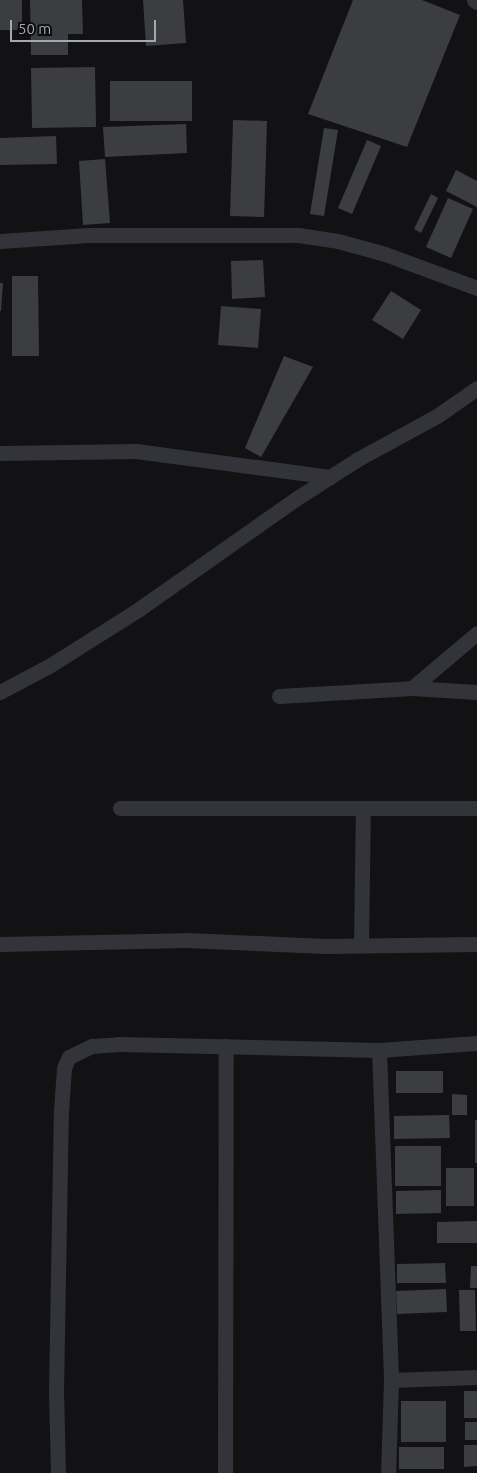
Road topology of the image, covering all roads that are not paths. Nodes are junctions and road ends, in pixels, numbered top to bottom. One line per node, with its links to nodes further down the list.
1 (0, 241): 2 (street)
2 (477, 288)
3 (477, 388): 5 (street)
4 (0, 453): 5 (street)
5 (330, 477): 8 (street)
6 (477, 633): 7 (street)
7 (412, 688): 9 (street); 10 (street)
8 (0, 692)
9 (477, 692)
10 (279, 696)
11 (120, 808): 12 (street)
12 (363, 808): 13 (street); 16 (street)
13 (477, 808)
14 (0, 944): 16 (street)
15 (477, 944): 16 (street)
16 (362, 945)
17 (477, 1043): 19 (street)
18 (226, 1046): 19 (street); 22 (street); 23 (street)
19 (379, 1050): 21 (street)
20 (477, 1377): 21 (street)
21 (391, 1380): 24 (street)
22 (58, 1473)
23 (226, 1473)
24 (388, 1473)

